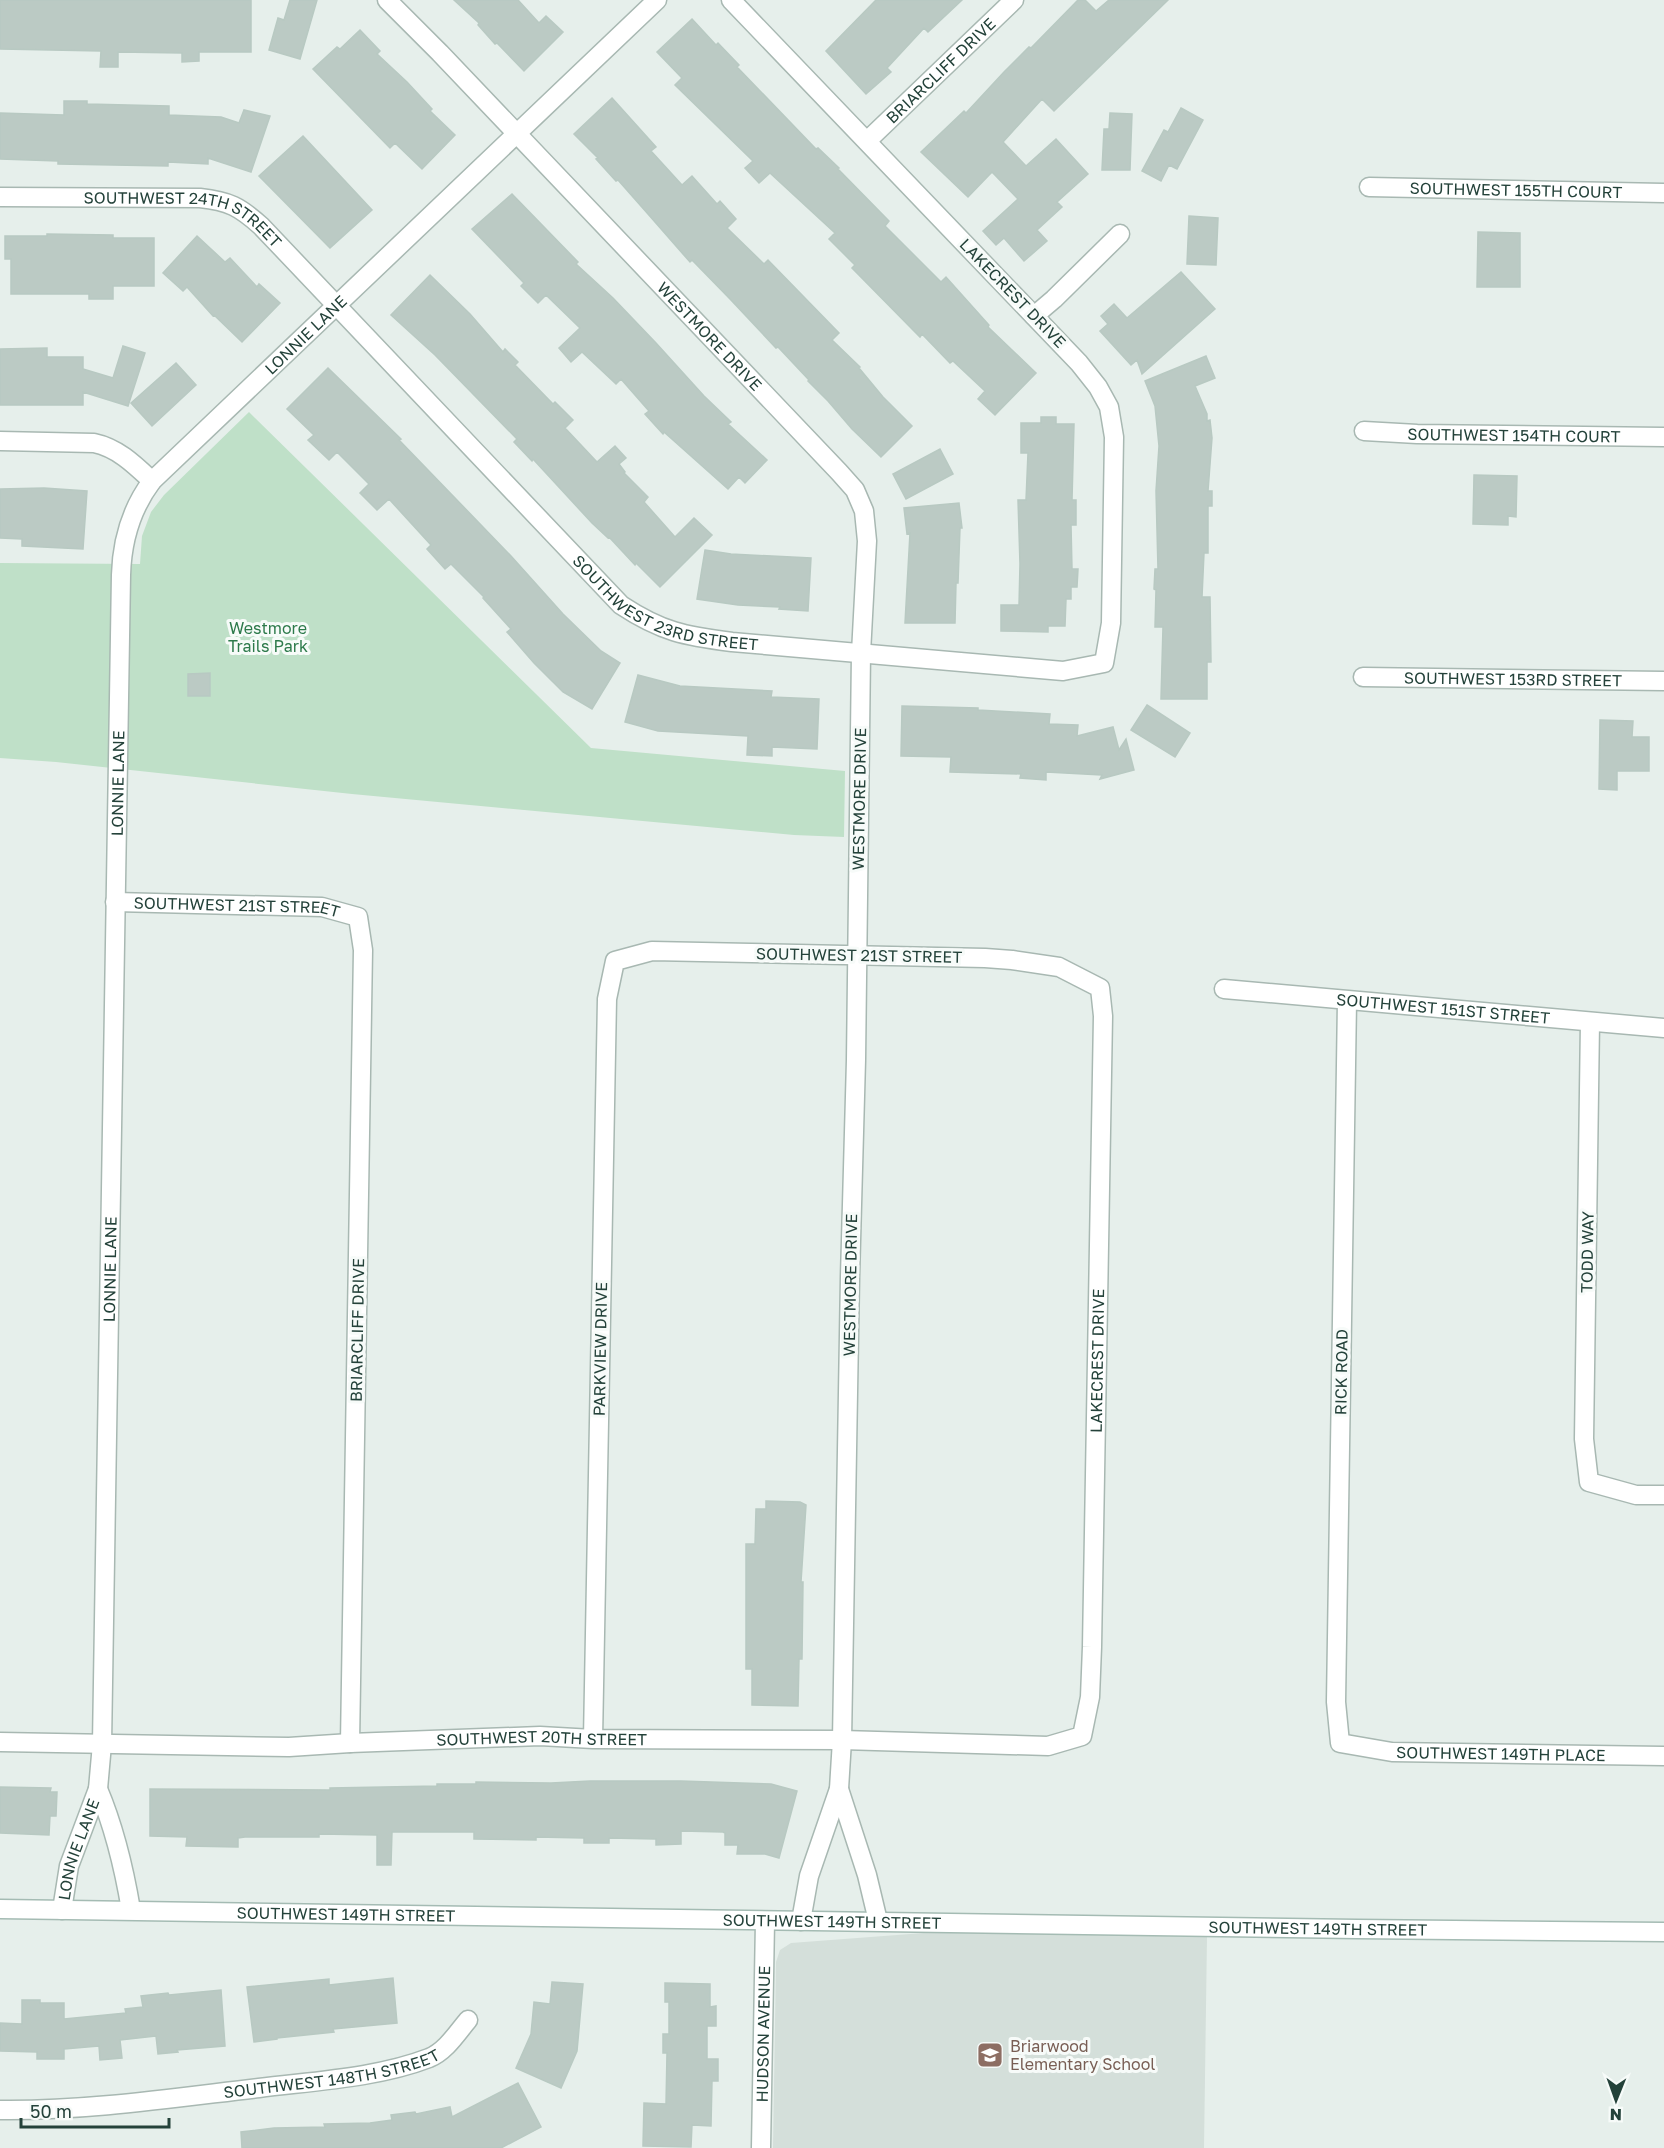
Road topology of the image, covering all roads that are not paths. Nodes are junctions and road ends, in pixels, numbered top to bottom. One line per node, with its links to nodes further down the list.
1 (387, 0): 5 (street, WESTMORE DRIVE)
2 (657, 0): 5 (street, LONNIE LANE)
3 (731, 0): 6 (street, LAKECREST DRIVE)
4 (1014, 0): 6 (street, BRIARCLIFF DRIVE)
5 (516, 133): 11 (street, LONNIE LANE); 17 (street, WESTMORE DRIVE)
6 (867, 141): 12 (street, LAKECREST DRIVE)
7 (1369, 187): 8 (street, SOUTHWEST 155TH COURT)
8 (1664, 193)
9 (0, 197): 11 (street, SOUTHWEST 24TH STREET)
10 (1120, 234): 12 (street)
11 (335, 305): 16 (street, LONNIE LANE); 17 (street, SOUTHWEST 23RD STREET)
12 (1034, 316): 18 (street, LAKECREST DRIVE)
13 (1364, 431): 14 (street, SOUTHWEST 154TH COURT)
14 (1664, 437)
15 (0, 441): 16 (street)
16 (152, 481): 21 (street, LONNIE LANE)
17 (861, 653): 18 (street, SOUTHWEST 23RD STREET); 23 (street, WESTMORE DRIVE)
18 (1104, 663)
19 (1363, 677): 20 (street, SOUTHWEST 153RD STREET)
20 (1664, 681)
21 (115, 902): 22 (street, SOUTHWEST 21ST STREET); 35 (street, LONNIE LANE)
22 (358, 917): 36 (street, BRIARCLIFF DRIVE)
23 (857, 955): 24 (street, SOUTHWEST 21ST STREET); 25 (street, SOUTHWEST 21ST STREET); 33 (street, WESTMORE DRIVE)
24 (615, 961): 32 (street, PARKVIEW DRIVE)
25 (1100, 988): 31 (street, LAKECREST DRIVE)
26 (1224, 989): 27 (street, SOUTHWEST 151ST STREET)
27 (1347, 1001): 28 (street, SOUTHWEST 151ST STREET); 37 (street, RICK ROAD)
28 (1590, 1022): 29 (street, SOUTHWEST 151ST STREET); 30 (street, TODD WAY)
29 (1664, 1029)
30 (1664, 1495)
31 (1082, 1736): 33 (street, SOUTHWEST 20TH STREET)
32 (592, 1739): 33 (street, SOUTHWEST 20TH STREET); 36 (street, SOUTHWEST 20TH STREET)
33 (842, 1740): 39 (street, WESTMORE DRIVE)
34 (0, 1742): 35 (street, SOUTHWEST 20TH STREET)
35 (102, 1743): 36 (street, SOUTHWEST 20TH STREET); 40 (street, LONNIE LANE)
36 (350, 1743)
37 (1341, 1743): 38 (street, SOUTHWEST 149TH PLACE)
38 (1664, 1756)
39 (839, 1789): 45 (street, WESTMORE DRIVE); 46 (street, WESTMORE DRIVE)
40 (98, 1790): 42 (street, LONNIE LANE); 43 (street, LONNIE LANE)
41 (0, 1909): 42 (street, SOUTHWEST 149TH STREET)
42 (62, 1910): 43 (street, SOUTHWEST 149TH STREET)
43 (131, 1910): 44 (street, SOUTHWEST 149TH STREET)
44 (765, 1920): 45 (street, SOUTHWEST 149TH STREET); 50 (street, HUDSON AVENUE)
45 (801, 1921): 46 (street, SOUTHWEST 149TH STREET)
46 (878, 1921): 47 (street, SOUTHWEST 149TH STREET)
47 (1664, 1932)
48 (468, 2020): 49 (street, SOUTHWEST 148TH STREET)
49 (0, 2110)
50 (761, 2148)

